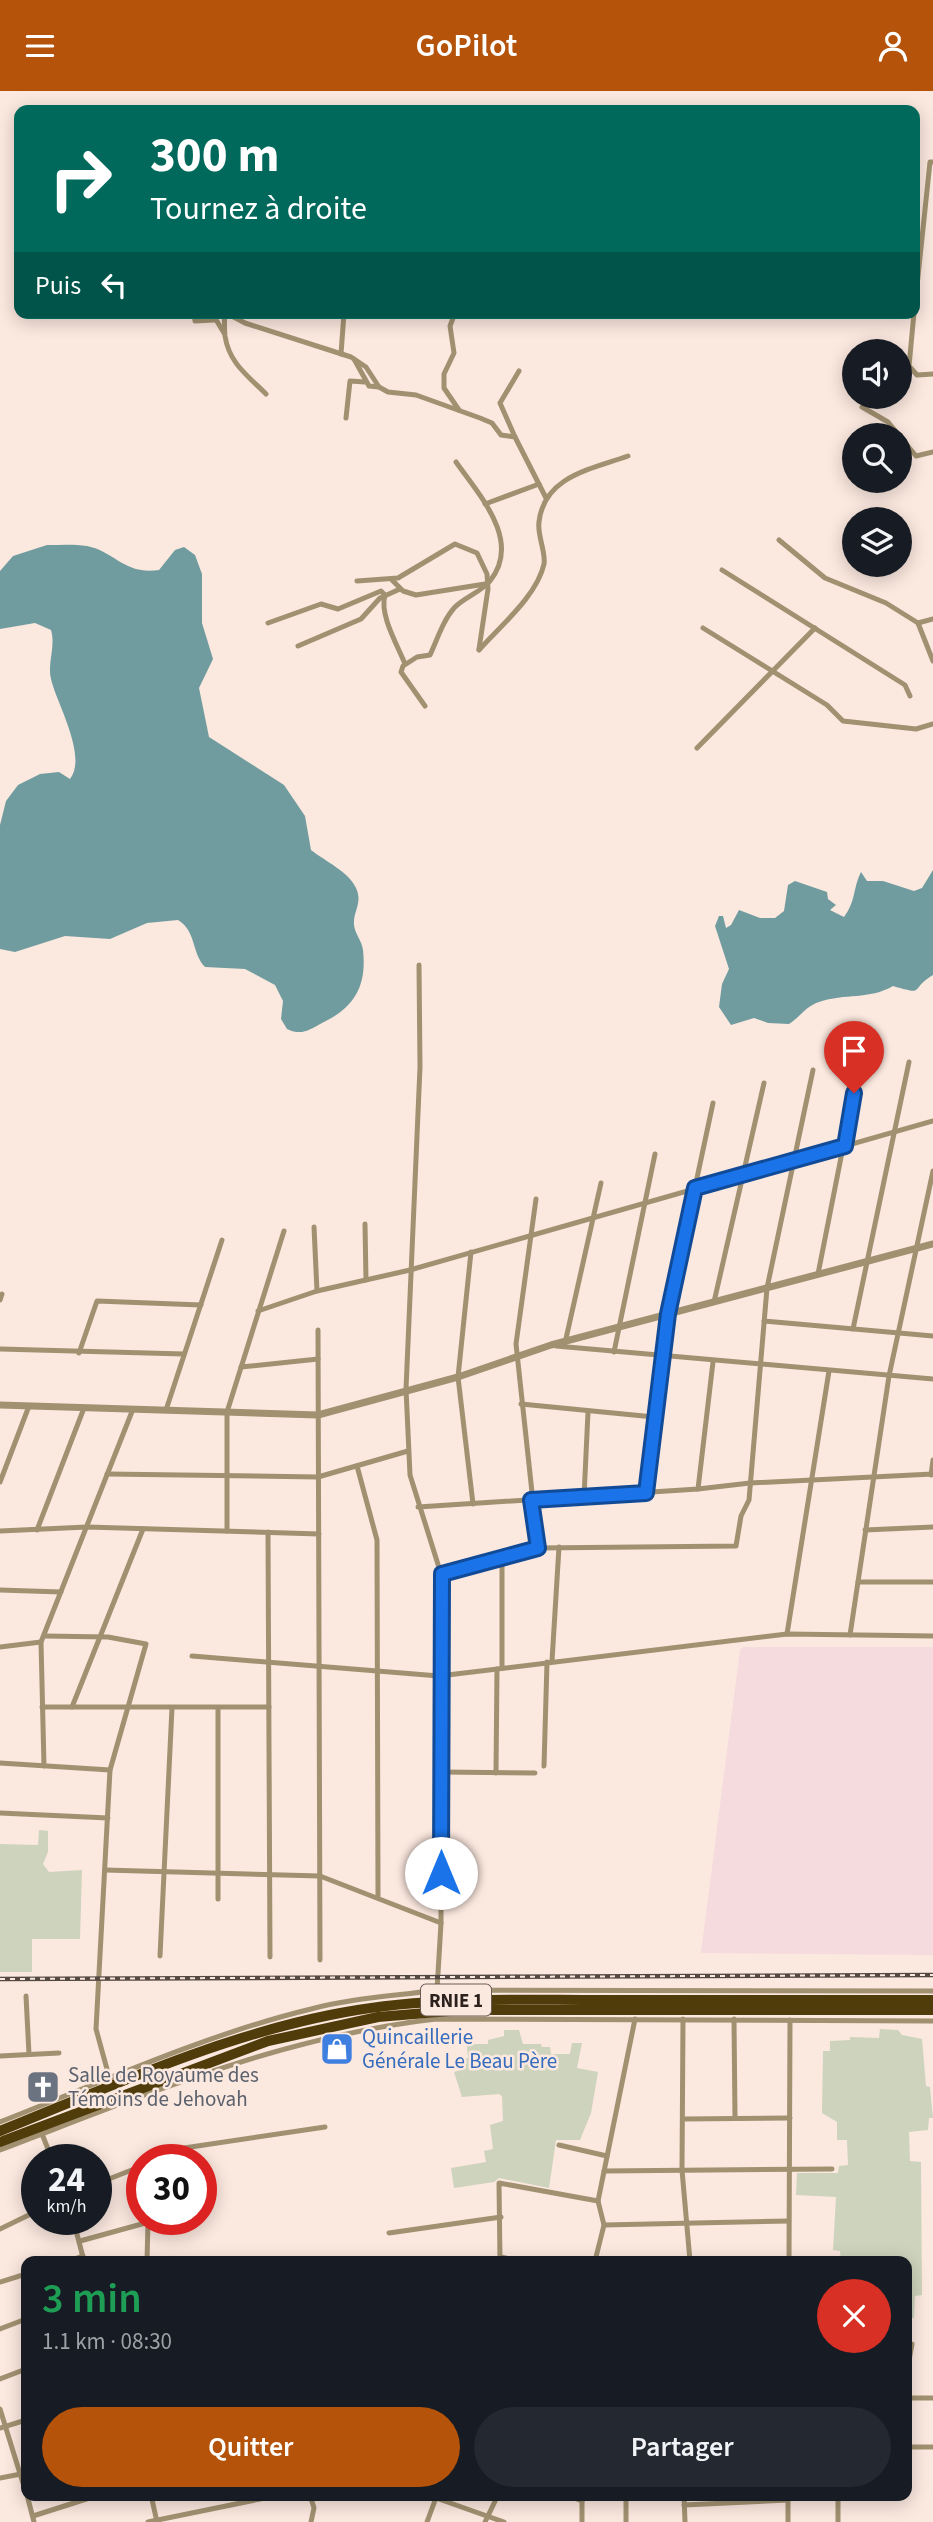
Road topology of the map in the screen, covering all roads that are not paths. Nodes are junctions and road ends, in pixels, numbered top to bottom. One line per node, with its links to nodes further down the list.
1 (933, 162): 2 (street)
2 (920, 265)
3 (215, 319): 9 (street)
4 (225, 319): 9 (street)
5 (237, 319): 10 (street)
6 (344, 319): 10 (street)
7 (452, 319): 18 (street)
8 (913, 319): 13 (street)
9 (225, 333): 16 (street)
10 (341, 354): 11 (street)
11 (354, 359): 14 (street); 15 (street)
12 (519, 371): 20 (street)
13 (933, 374)
14 (365, 382): 15 (street); 19 (street)
15 (379, 387): 18 (street)
16 (266, 394)
17 (865, 409): 21 (street)
18 (460, 411): 20 (street)
19 (346, 418)
20 (515, 437): 24 (street)
21 (933, 452)
22 (628, 456): 25 (street)
23 (456, 462): 26 (street)
24 (539, 484): 25 (street); 26 (street)
25 (546, 498): 31 (street)
26 (485, 505): 31 (street)
27 (779, 540): 36 (street)
28 (722, 570): 38 (street)
29 (391, 579): 30 (street); 31 (street); 32 (street)
30 (357, 581)
31 (488, 584): 32 (street); 41 (street)
32 (401, 589): 33 (street)
33 (385, 595): 35 (street); 39 (street); 41 (street)
34 (933, 619): 36 (street)
35 (268, 623)
36 (918, 623): 40 (street)
37 (703, 628): 42 (street)
38 (815, 628): 42 (street); 43 (street)
39 (298, 646)
40 (933, 661)
41 (405, 664): 44 (street)
42 (771, 671): 45 (street); 46 (street)
43 (910, 696)
44 (425, 706)
45 (933, 724)
46 (697, 748)
47 (419, 965): 74 (street)
48 (864, 1041): 55 (street)
49 (909, 1062): 54 (street)
50 (813, 1070): 57 (street)
51 (764, 1083): 59 (street)
52 (713, 1103): 61 (street)
53 (933, 1121): 54 (street)
54 (894, 1132): 55 (street); 73 (street)
55 (845, 1146): 57 (street); 75 (street)
56 (655, 1154): 63 (street)
57 (795, 1159): 59 (street); 77 (street)
58 (933, 1171): 71 (street)
59 (743, 1174): 61 (street); 79 (street)
60 (601, 1183): 64 (street)
61 (695, 1188): 63 (street); 82 (street)
62 (536, 1199): 68 (street)
63 (645, 1202): 64 (street); 84 (street)
64 (594, 1216): 68 (street); 89 (street)
65 (365, 1224): 76 (street)
66 (314, 1227): 78 (street)
67 (284, 1231): 81 (street)
68 (530, 1235): 72 (street); 95 (street)
69 (222, 1240): 80 (street)
70 (933, 1244): 71 (street)
71 (915, 1249): 73 (street); 87 (street)
72 (471, 1252): 74 (street); 102 (street)
73 (865, 1262): 75 (street); 85 (street)
74 (410, 1270): 76 (street); 104 (street)
75 (818, 1274): 77 (street)
76 (366, 1280): 78 (street)
77 (767, 1288): 79 (street); 83 (street)
78 (317, 1291): 81 (street)
79 (714, 1301): 82 (street)
80 (201, 1305): 92 (street); 93 (street)
81 (258, 1311): 99 (street)
82 (668, 1314): 84 (street); 94 (street)
83 (764, 1321): 85 (street); 98 (street)
84 (619, 1328): 89 (street); 91 (street)
85 (853, 1329): 87 (street)
86 (318, 1330): 96 (street)
87 (898, 1333): 88 (street); 101 (street)
88 (933, 1336)
89 (565, 1344): 91 (street); 95 (street)
90 (0, 1349): 92 (street)
91 (614, 1352): 94 (street)
92 (79, 1353): 93 (street)
93 (184, 1354): 110 (street)
94 (662, 1357): 97 (street); 114 (street)
95 (517, 1358): 102 (street); 105 (street)
96 (318, 1359): 99 (street); 113 (street)
97 (713, 1362): 98 (street); 126 (street)
98 (761, 1365): 100 (street); 125 (street)
99 (241, 1367): 111 (street)
100 (829, 1371): 101 (street); 124 (street)
101 (889, 1376): 103 (street); 122 (street)
102 (458, 1377): 104 (street); 130 (street)
103 (933, 1379)
104 (406, 1389): 113 (street); 115 (street)
105 (521, 1404): 112 (street); 129 (street)
106 (0, 1405): 107 (street)
107 (29, 1406): 108 (street); 123 (street)
108 (84, 1408): 109 (street); 135 (street)
109 (134, 1409): 110 (street); 118 (street)
110 (166, 1410): 111 (street)
111 (227, 1412): 113 (street); 120 (street)
112 (588, 1412): 114 (street); 128 (street)
113 (318, 1415): 121 (street)
114 (654, 1417): 127 (street)
115 (408, 1451): 117 (street); 131 (street)
116 (933, 1460): 119 (street)
117 (357, 1466): 121 (street); 160 (street)
118 (107, 1474): 120 (street); 132 (street)
119 (932, 1474): 122 (street)
120 (227, 1478): 121 (street); 138 (street)
121 (318, 1478): 140 (street)
122 (873, 1478): 124 (street); 136 (street)
123 (0, 1482)
124 (813, 1482): 125 (street); 149 (street)
125 (750, 1483): 126 (street); 141 (street)
126 (698, 1489): 127 (street)
127 (646, 1493): 128 (street)
128 (584, 1497): 129 (street)
129 (531, 1500): 130 (street); 142 (street)
130 (473, 1504): 131 (street)
131 (418, 1507): 144 (street)
132 (86, 1527): 134 (street); 135 (street); 148 (street)
133 (933, 1527): 136 (street)
134 (143, 1529): 138 (street); 152 (street)
135 (37, 1530): 137 (street)
136 (865, 1530): 145 (street)
137 (0, 1531)
138 (227, 1531): 139 (street)
139 (268, 1532): 140 (street); 157 (street)
140 (318, 1534): 158 (street)
141 (559, 1547): 142 (street); 156 (street)
142 (538, 1548): 143 (street)
143 (502, 1559): 144 (street); 159 (street)
144 (442, 1574): 161 (street)
145 (858, 1582): 146 (street); 150 (street)
146 (933, 1582)
147 (0, 1590): 148 (street)
148 (61, 1592): 153 (street)
149 (787, 1635): 150 (street); 156 (street)
150 (849, 1635): 151 (street)
151 (933, 1636)
152 (100, 1637): 153 (street); 163 (street); 165 (street)
153 (43, 1639): 154 (street); 162 (street)
154 (0, 1647)
155 (192, 1656): 157 (street)
156 (550, 1662): 159 (street); 170 (street)
157 (269, 1664): 158 (street); 164 (street)
158 (319, 1668): 160 (street); 181 (street)
159 (499, 1668): 161 (street); 173 (street)
160 (379, 1673): 161 (street); 182 (street)
161 (439, 1676): 172 (street)
162 (42, 1707): 163 (street); 169 (street)
163 (72, 1707): 165 (street)
164 (268, 1707): 167 (street); 180 (street)
165 (126, 1708): 166 (street); 171 (street)
166 (172, 1708): 167 (street); 178 (street)
167 (218, 1708): 179 (street)
168 (0, 1763): 169 (street)
169 (44, 1766): 171 (street)
170 (544, 1766)
171 (110, 1770): 176 (street)
172 (441, 1772): 173 (street); 184 (street)
173 (496, 1773): 174 (street)
174 (536, 1773)
175 (0, 1814): 176 (street)
176 (108, 1818): 177 (street)
177 (106, 1870): 178 (street); 201 (street)
178 (164, 1871): 179 (street); 185 (street)
179 (218, 1873): 180 (street); 183 (street)
180 (269, 1874): 181 (street); 186 (street)
181 (320, 1876): 182 (street); 187 (street)
182 (378, 1896): 184 (street)
183 (218, 1899)
184 (441, 1923): 188 (street)
185 (160, 1956)
186 (270, 1957)
187 (320, 1960)
188 (437, 1990): 189 (street); 201 (street)
189 (933, 1991)
190 (26, 1996): 199 (street)
191 (933, 2000): 201 (highway, RNIE 1)
192 (933, 2010): 209 (highway, RNIE 1)
193 (635, 2019): 194 (street); 208 (street); 214 (street)
194 (683, 2019): 195 (street); 203 (street)
195 (734, 2019): 196 (street); 204 (street)
196 (790, 2020): 197 (street); 202 (street)
197 (933, 2021)
198 (59, 2053): 199 (street)
199 (29, 2055): 200 (street)
200 (0, 2056)
201 (111, 2082): 205 (street); 207 (highway, RNIE 1)
202 (790, 2118): 204 (street); 215 (street)
203 (682, 2119): 204 (street); 218 (street)
204 (735, 2119)
205 (0, 2122)
206 (325, 2127): 211 (street)
207 (0, 2131)
208 (42, 2134): 210 (street); 213 (street)
209 (0, 2142)
210 (46, 2144)
211 (211, 2144)
212 (559, 2145): 214 (street)
213 (0, 2150)
214 (607, 2155): 217 (street)
215 (789, 2168): 216 (street); 218 (street); 222 (street)
216 (832, 2169)
217 (604, 2171): 218 (street); 219 (street)
218 (682, 2171): 224 (street)
219 (598, 2201): 220 (street); 223 (street)
220 (501, 2217): 227 (street); 233 (street)
221 (21, 2219): 225 (street)
222 (789, 2221): 224 (street); 236 (street)
223 (604, 2225): 224 (street); 234 (street)
224 (689, 2225): 235 (street)
225 (0, 2229)
226 (126, 2229): 230 (street)
227 (389, 2233)
228 (78, 2235): 230 (street)
229 (148, 2235): 232 (street)
230 (80, 2241): 231 (street)
231 (82, 2256)
232 (147, 2256)
233 (501, 2256)
234 (596, 2256)
235 (690, 2256)
236 (789, 2256)
237 (21, 2276): 238 (street)
238 (0, 2282)
239 (21, 2321): 240 (street)
240 (0, 2329)
241 (21, 2371): 242 (street)
242 (0, 2379)
243 (912, 2398): 244 (street)
244 (933, 2398)
245 (0, 2409): 247 (street)
246 (21, 2422): 247 (street)
247 (3, 2428): 250 (street)
248 (912, 2447): 249 (street)
249 (933, 2447)
250 (21, 2467)
251 (21, 2474): 252 (street)
252 (0, 2478)
253 (29, 2501): 267 (street)
254 (82, 2501): 267 (street)
255 (152, 2501): 269 (street)
256 (252, 2501): 269 (street)
257 (312, 2501): 271 (street)
258 (435, 2501): 272 (street)
259 (445, 2501): 268 (street)
260 (495, 2501): 268 (street)
261 (582, 2501): 274 (street)
262 (626, 2501): 275 (street)
263 (736, 2501): 266 (street)
264 (788, 2501): 277 (street)
265 (838, 2501): 278 (street)
266 (684, 2504): 276 (street)
267 (33, 2519)
268 (486, 2519): 273 (street)
269 (157, 2521): 270 (street)
270 (148, 2522)
271 (311, 2522)
272 (427, 2522)
273 (504, 2522)
274 (582, 2522)
275 (626, 2522)
276 (685, 2522)
277 (788, 2522)
278 (838, 2522)

